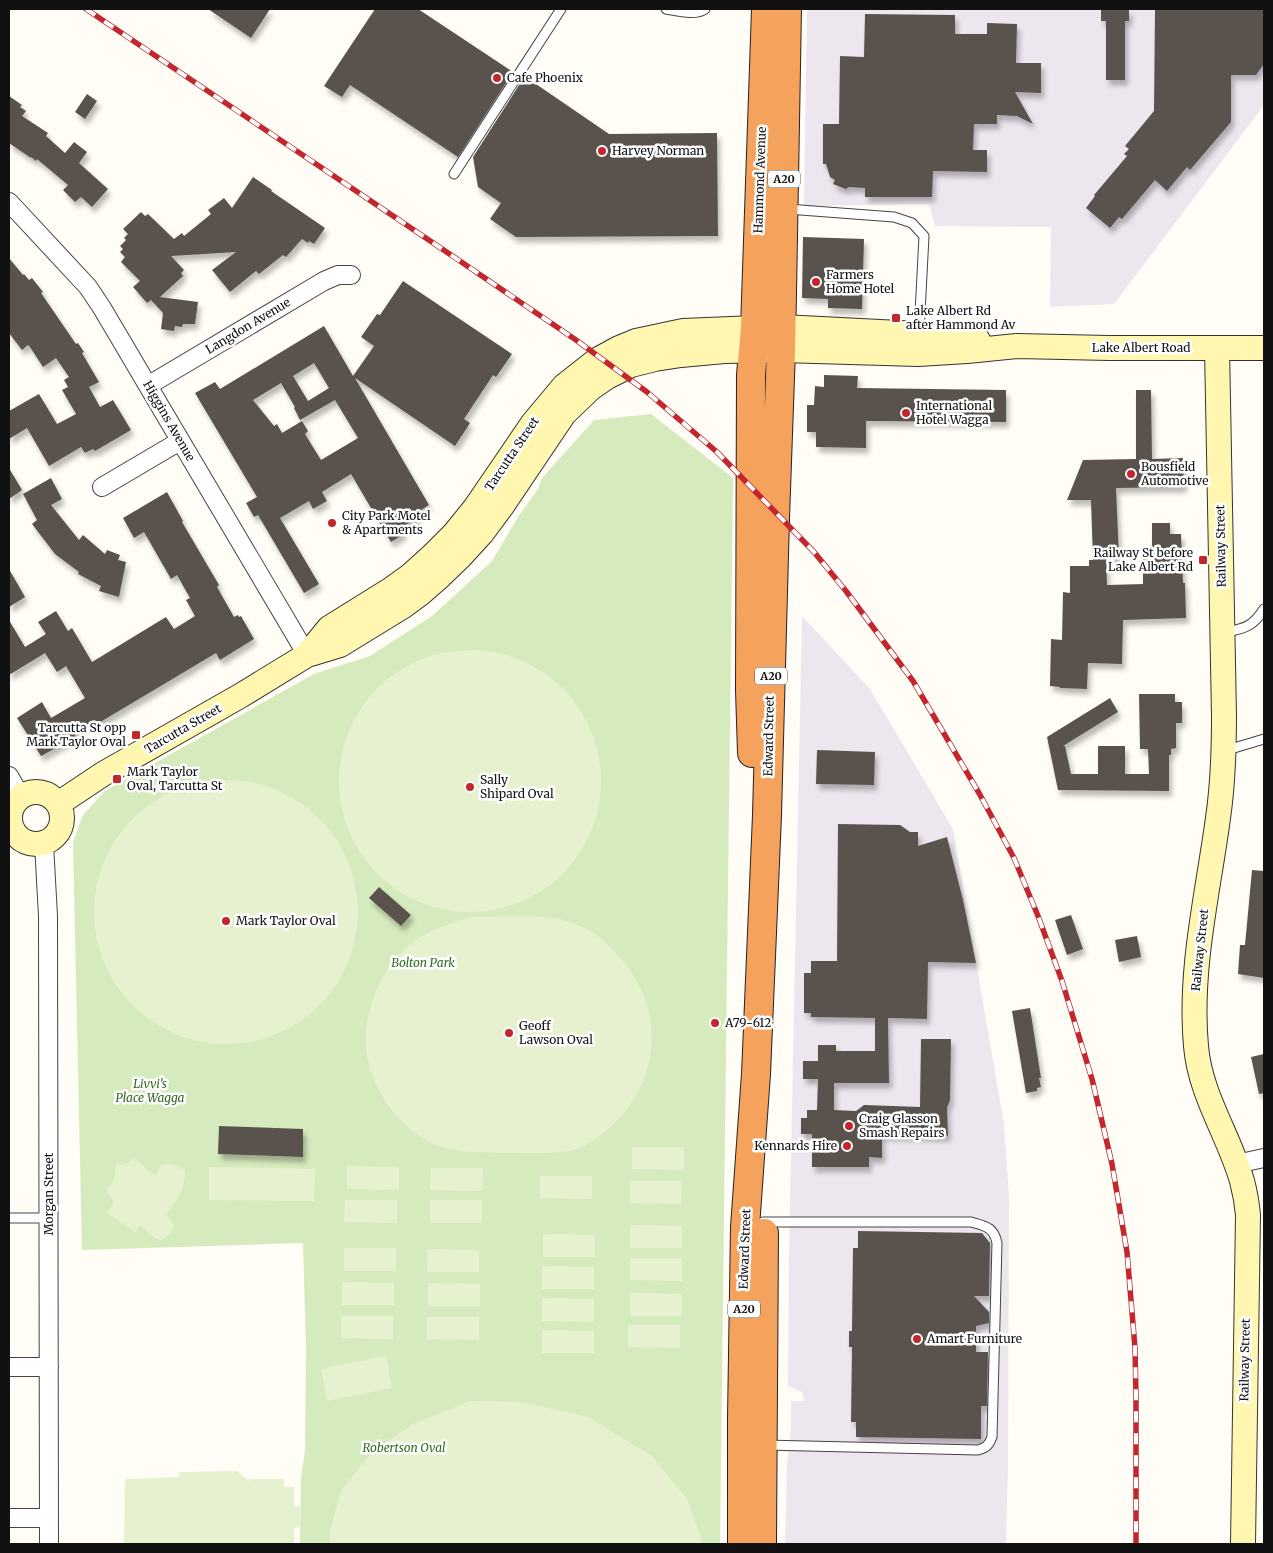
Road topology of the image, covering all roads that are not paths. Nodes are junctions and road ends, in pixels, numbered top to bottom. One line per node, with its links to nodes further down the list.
1 (561, 9): 6 (lane)
2 (666, 9): 5 (lane)
3 (766, 9): 11 (highway, Hammond Avenue / A20)
4 (787, 9): 8 (highway, Hammond Avenue / A20)
5 (703, 10)
6 (454, 174)
7 (9, 202): 16 (street, Higgins Avenue)
8 (784, 209): 10 (lane); 12 (highway, Hammond Avenue / A20)
9 (351, 275): 16 (street, Langdon Avenue)
10 (919, 334): 12 (street, Lake Albert Road); 13 (street, Lake Albert Road)
11 (754, 339): 12 (street, Tarcutta Street); 21 (street, Tarcutta Street); 29 (highway, Edward Street / A20)
12 (782, 339): 13 (street, Lake Albert Road); 29 (highway, Edward Street / A20)
13 (1017, 346): 14 (street, Lake Albert Road)
14 (1217, 348): 15 (street, Lake Albert Road); 20 (street, Railway Street)
15 (1264, 348)
16 (149, 385): 17 (street, Higgins Avenue)
17 (180, 441): 18 (street); 21 (street, Higgins Avenue)
18 (102, 487)
19 (1264, 609): 20 (lane)
20 (1223, 633): 23 (street, Railway Street)
21 (307, 655): 26 (street, Tarcutta Street)
22 (1262, 739): 23 (lane)
23 (1224, 751): 32 (street, Railway Street)
24 (9, 776): 25 (street)
25 (21, 796): 26 (street); 27 (street)
26 (58, 804): 28 (street)
27 (11, 830): 28 (street)
28 (44, 844): 34 (street, Morgan Street)
29 (759, 1002): 30 (highway, Edward Street / A20)
30 (756, 1074): 35 (highway, Edward Street / A20); 39 (highway, Edward Street / A20)
31 (1264, 1158): 32 (street)
32 (1236, 1164): 38 (street, Railway Street)
33 (9, 1218): 34 (lane)
34 (49, 1218): 37 (street, Morgan Street)
35 (763, 1222): 39 (highway, Edward Street / A20); 39 (lane)
36 (9, 1367): 37 (street)
37 (49, 1367): 41 (street, Morgan Street)
38 (1254, 1417): 45 (street, Railway Street)
39 (752, 1445): 43 (highway, Edward Street / A20); 44 (highway, Edward Street / A20)
40 (9, 1518): 41 (street)
41 (49, 1518): 42 (street, Morgan Street)
42 (50, 1544)
43 (742, 1544)
44 (762, 1544)
45 (1243, 1544)

